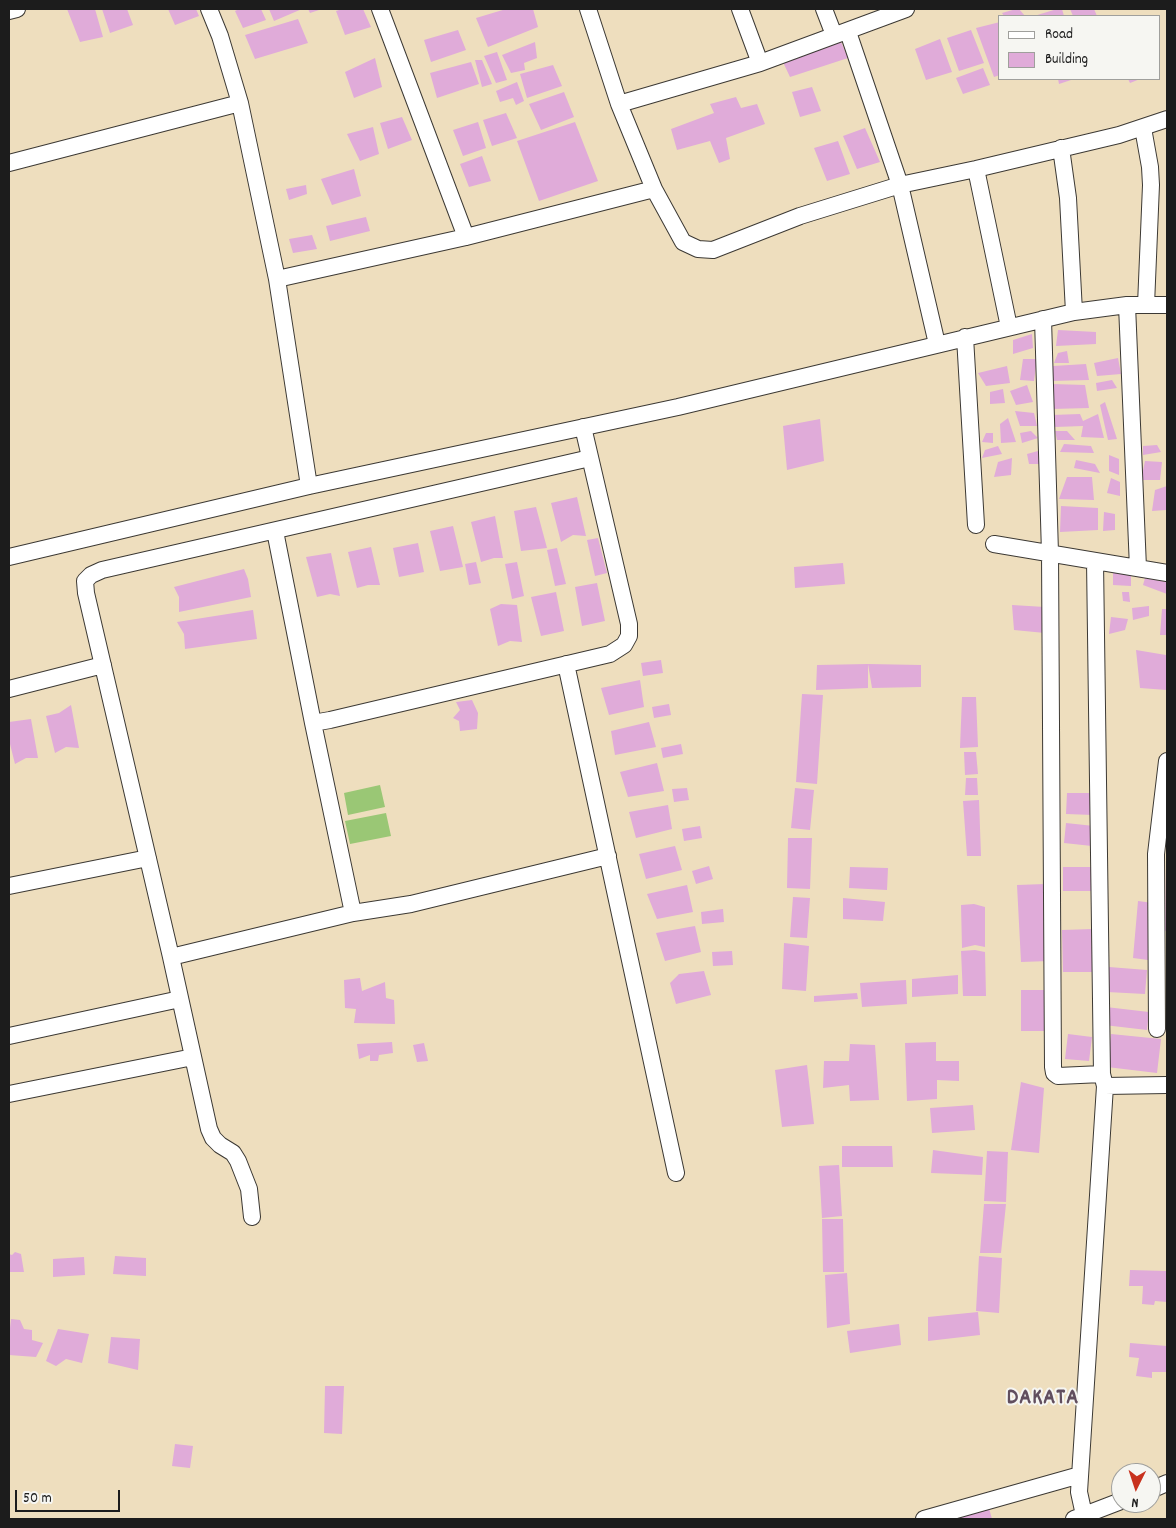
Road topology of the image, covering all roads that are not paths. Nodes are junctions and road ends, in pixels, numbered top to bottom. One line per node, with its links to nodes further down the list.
1 (17, 9): 8 (street)
2 (209, 9): 11 (street)
3 (380, 9): 20 (street)
4 (588, 9): 12 (street)
5 (740, 9): 10 (street)
6 (824, 9): 9 (street)
7 (906, 9): 9 (street)
8 (9, 12)
9 (841, 33): 10 (street); 18 (street)
10 (760, 62): 12 (street)
11 (240, 103): 16 (street); 21 (street)
12 (619, 104): 19 (street)
13 (1167, 119): 14 (street)
14 (1143, 128): 15 (street); 23 (street)
15 (1061, 148): 17 (street); 25 (street)
16 (9, 163)
17 (976, 169): 18 (street); 27 (street)
18 (900, 185): 19 (street); 29 (street)
19 (654, 189): 20 (street)
20 (466, 237): 21 (street)
21 (276, 279): 32 (street)
22 (1127, 305): 23 (street); 25 (street); 39 (street)
23 (1146, 305): 24 (street)
24 (1167, 305)
25 (1074, 312): 26 (street)
26 (1043, 319): 27 (street); 36 (street)
27 (1009, 327): 28 (street)
28 (965, 338): 29 (street); 33 (street)
29 (937, 344): 30 (street)
30 (583, 427): 31 (street); 32 (street)
31 (590, 458): 34 (street); 41 (street)
32 (309, 486): 37 (street)
33 (976, 525)
34 (275, 531): 42 (street); 44 (street)
35 (994, 544): 36 (street)
36 (1050, 553): 38 (street); 55 (street)
37 (9, 558)
38 (1095, 560): 39 (street); 55 (street)
39 (1138, 568): 40 (street)
40 (1167, 573)
41 (566, 664): 44 (street); 46 (street)
42 (103, 665): 43 (street); 47 (street)
43 (9, 689)
44 (313, 723): 49 (street)
45 (1167, 761): 52 (street)
46 (608, 856): 49 (street); 58 (street)
47 (148, 858): 48 (street); 50 (street)
48 (9, 886)
49 (354, 913): 50 (street)
50 (171, 957): 51 (street)
51 (180, 999): 53 (street); 54 (street)
52 (1156, 1029)
53 (9, 1036)
54 (193, 1057): 57 (street); 59 (street)
55 (1103, 1080): 56 (street); 60 (street)
56 (1165, 1089)
57 (9, 1094)
58 (676, 1173)
59 (252, 1217)
60 (1080, 1475): 62 (street); 63 (street)
61 (1111, 1505): 62 (street)
62 (1079, 1517)
63 (924, 1519)

